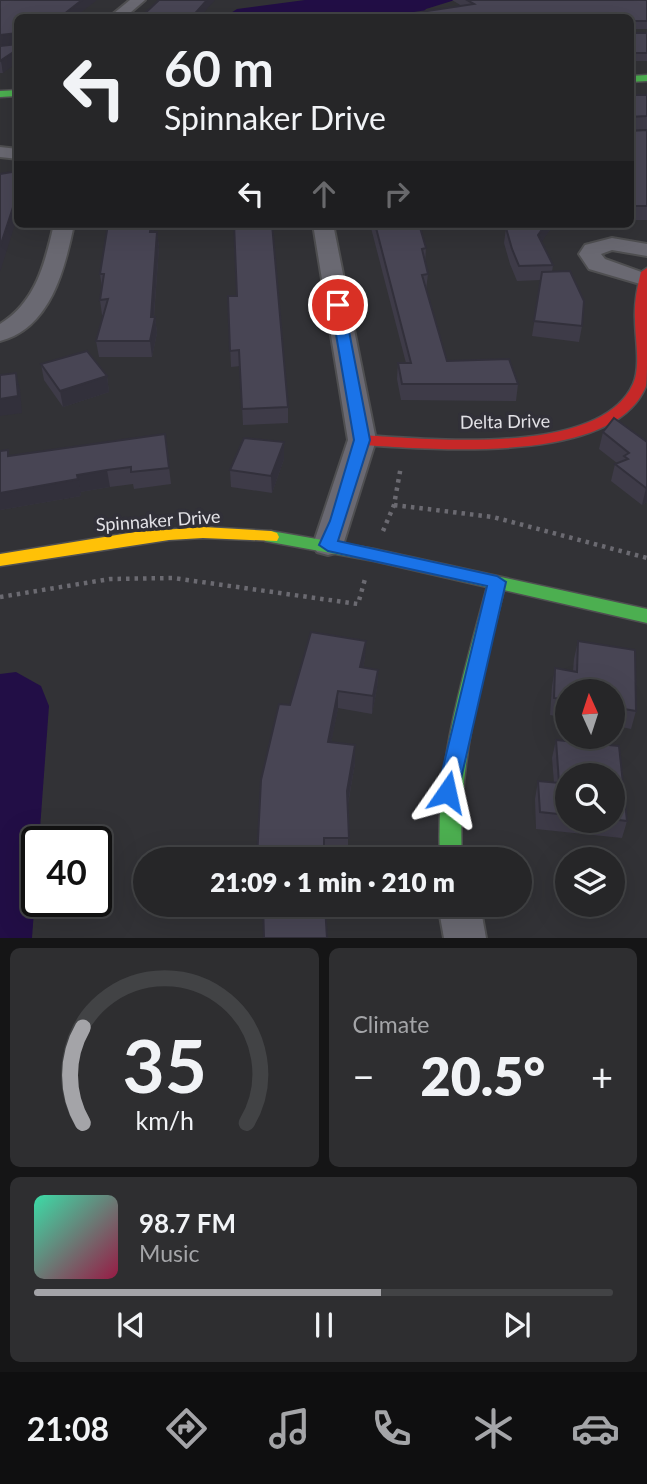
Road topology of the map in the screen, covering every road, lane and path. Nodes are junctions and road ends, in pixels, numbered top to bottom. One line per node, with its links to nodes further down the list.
1 (138, 0): 2 (street)
2 (120, 14)
3 (63, 228): 7 (street)
4 (324, 228): 8 (street)
5 (647, 250): 6 (street)
6 (646, 276): 8 (street, Delta Drive)
7 (0, 334)
8 (362, 440): 12 (street)
9 (402, 458): 10 (path)
10 (394, 505): 11 (path); 13 (path)
11 (380, 542)
12 (328, 545): 14 (street, Spinnaker Drive); 16 (street, Spinnaker Drive)
13 (647, 558)
14 (0, 560)
15 (368, 569): 17 (path)
16 (497, 582): 18 (street, Spinnaker Drive); 19 (street)
17 (0, 597)
18 (647, 616)
19 (448, 847)
20 (461, 917): 21 (street)
21 (465, 938)

